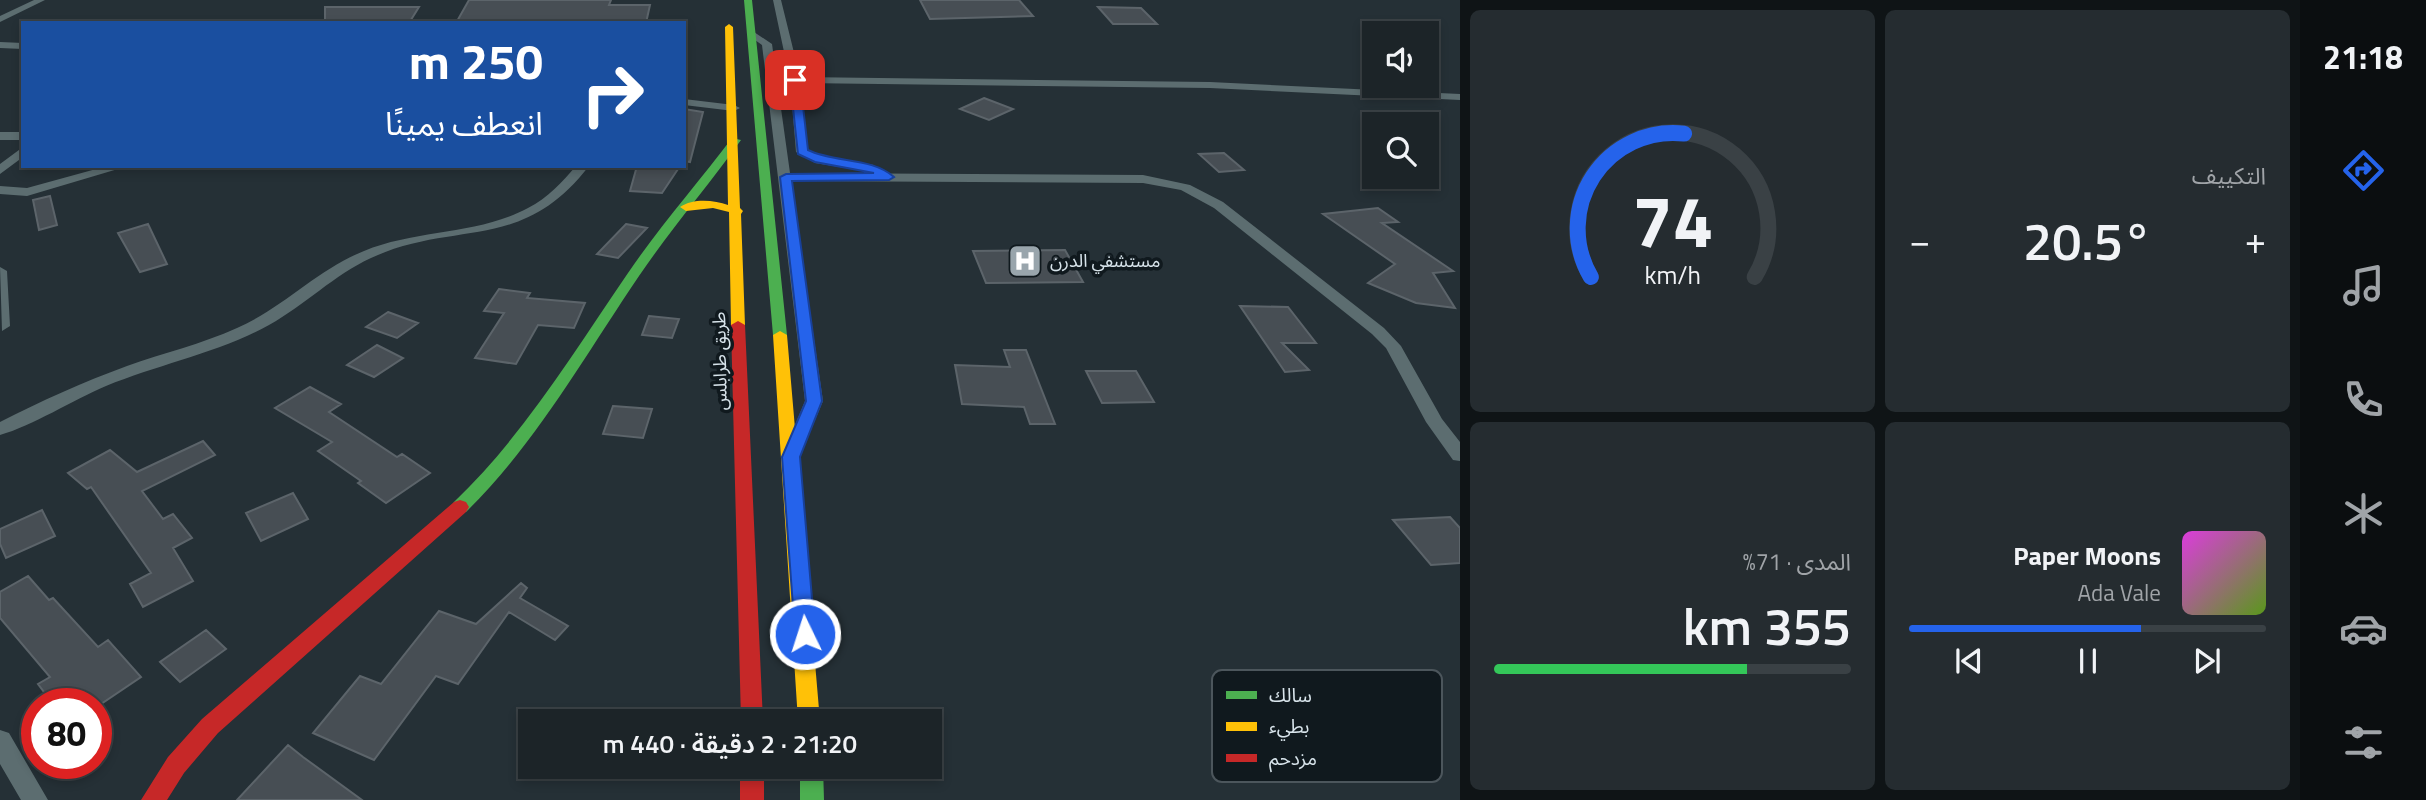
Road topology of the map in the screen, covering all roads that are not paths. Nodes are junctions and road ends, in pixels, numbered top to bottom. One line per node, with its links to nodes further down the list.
1 (41, 0): 5 (street)
2 (748, 0): 6 (main road)
3 (777, 0): 9 (street)
4 (727, 7): 12 (main road, طريق طرابلس)
5 (0, 19)
6 (751, 33): 20 (street); 30 (main road)
7 (0, 45): 8 (street)
8 (21, 46)
9 (795, 80): 10 (street); 21 (street)
10 (1460, 97)
11 (686, 102): 12 (street)
12 (734, 108): 15 (main road, طريق طرابلس)
13 (0, 136): 14 (street)
14 (21, 136)
15 (736, 141): 24 (main road); 25 (main road, طريق طرابلس)
16 (21, 153): 19 (street)
17 (113, 168): 22 (street)
18 (581, 168): 28 (street)
19 (0, 170)
20 (786, 177): 21 (street); 30 (street)
21 (889, 177): 29 (street)
22 (7, 192): 23 (street)
23 (0, 203)
24 (686, 207): 25 (main road); 37 (main road)
25 (737, 211): 31 (main road, طريق طرابلس)
26 (0, 271): 27 (street)
27 (2, 326)
28 (0, 429)
29 (1460, 455)
30 (791, 457): 32 (main road)
31 (752, 709)
32 (808, 709)
33 (0, 741): 36 (street)
34 (752, 779): 38 (main road)
35 (811, 779): 39 (main road)
36 (34, 800)
37 (153, 800)
38 (752, 800)
39 (812, 800)

